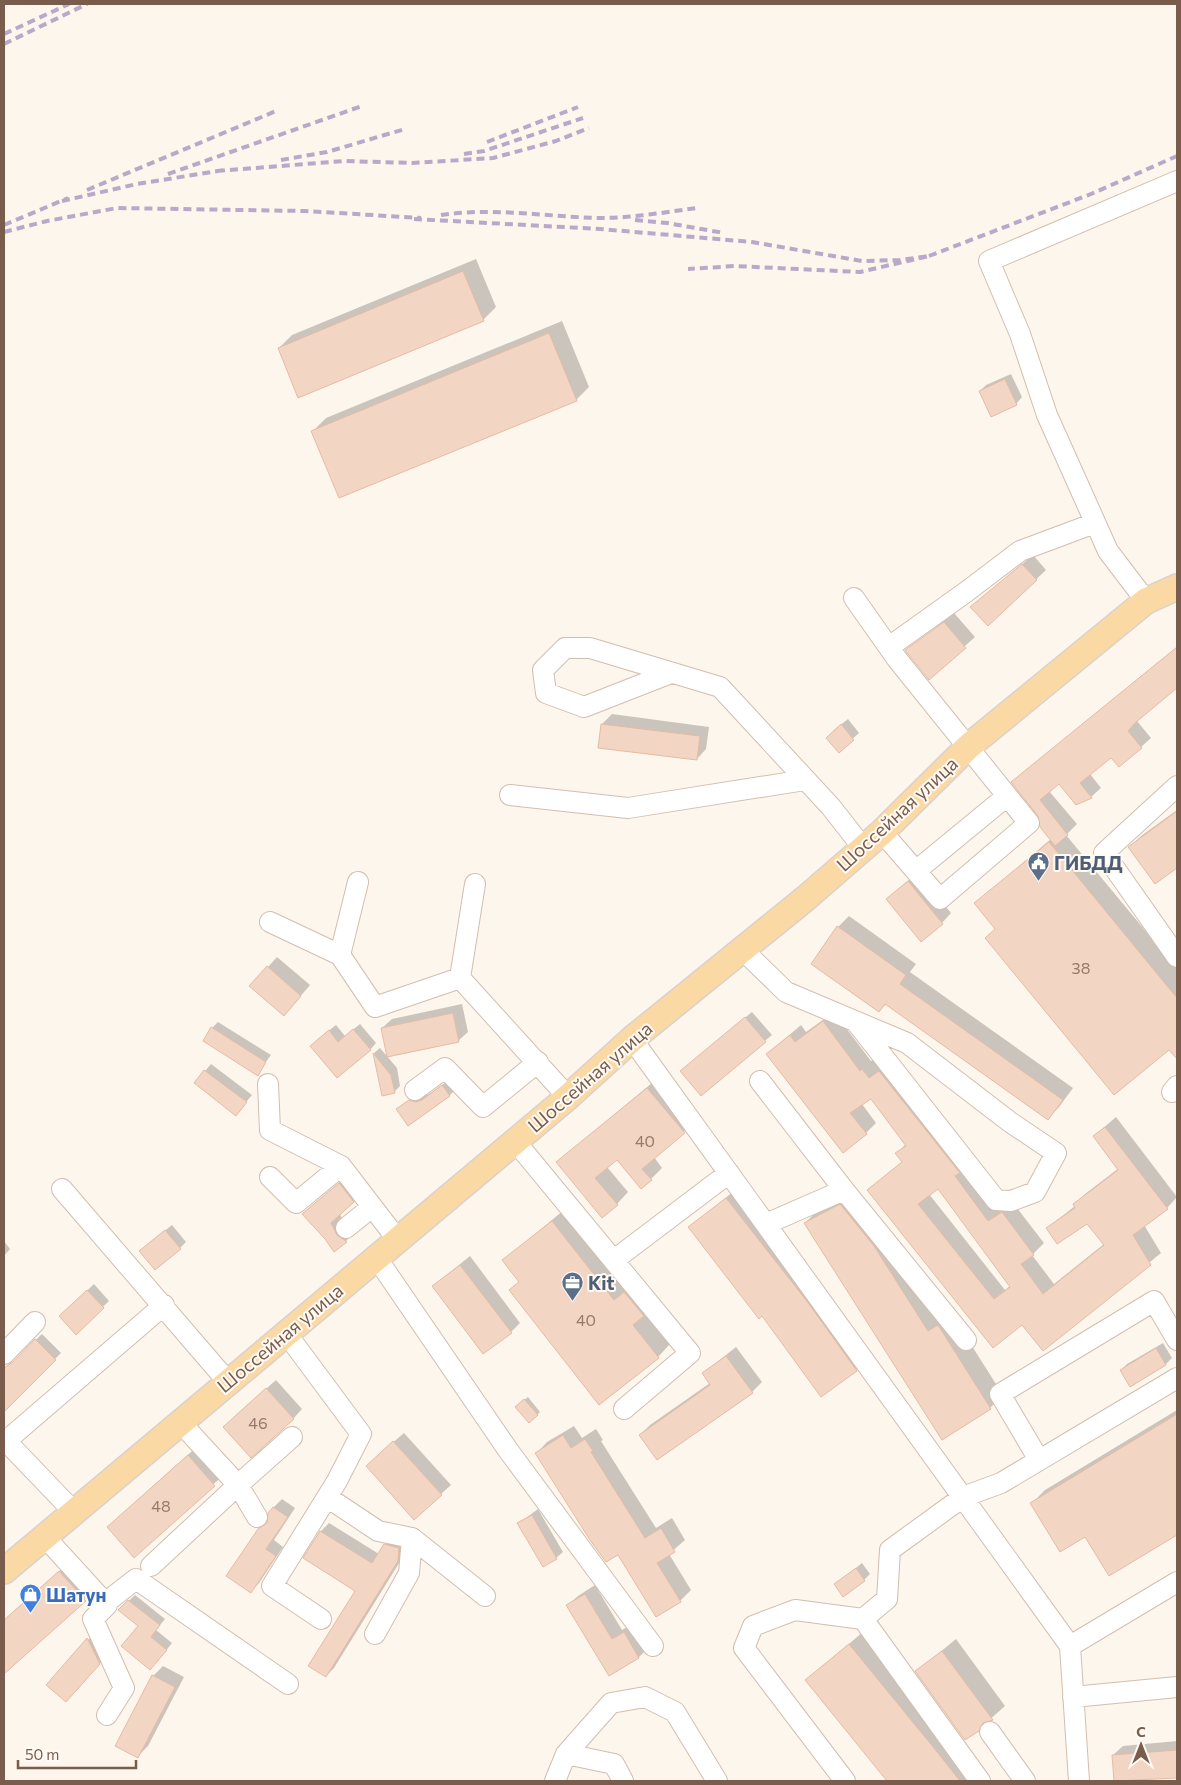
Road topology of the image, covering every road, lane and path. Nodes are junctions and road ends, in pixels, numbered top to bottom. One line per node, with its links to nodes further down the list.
1 (1177, 181): 2 (lane)
2 (1095, 523): 5 (lane); 6 (lane)
3 (1177, 587): 5 (main road, Шоссейная улица)
4 (854, 598): 6 (lane)
5 (1146, 601): 8 (main road, Шоссейная улица)
6 (888, 647): 8 (lane)
7 (671, 673): 7 (lane); 9 (lane)
8 (969, 746): 12 (lane); 13 (main road, Шоссейная улица)
9 (805, 780): 11 (lane); 14 (lane)
10 (1177, 786): 21 (lane)
11 (510, 794)
12 (1008, 796): 15 (lane); 15 (lane)
13 (882, 832): 14 (main road, Шоссейная улица); 15 (lane)
14 (863, 848): 19 (main road, Шоссейная улица)
15 (917, 870)
16 (358, 882): 20 (lane)
17 (475, 884): 22 (lane)
18 (270, 922): 20 (lane)
19 (744, 951): 23 (lane); 24 (main road, Шоссейная улица)
20 (340, 955): 22 (lane)
21 (1177, 956)
22 (460, 978): 25 (lane)
23 (856, 1022): 23 (lane)
24 (632, 1039): 29 (main road, Шоссейная улица); 32 (lane)
25 (538, 1062): 28 (lane); 29 (lane)
26 (760, 1081): 35 (lane)
27 (268, 1084): 31 (lane)
28 (416, 1090)
29 (568, 1097): 30 (main road, Шоссейная улица)
30 (515, 1141): 39 (main road, Шоссейная улица); 41 (lane)
31 (342, 1166): 33 (lane); 36 (lane)
32 (729, 1173): 37 (lane); 41 (lane)
33 (270, 1177)
34 (62, 1189): 42 (lane)
35 (844, 1190): 37 (lane); 45 (lane)
36 (372, 1207): 38 (lane); 39 (lane)
37 (766, 1224): 57 (lane)
38 (346, 1228)
39 (397, 1239): 40 (main road, Шоссейная улица)
40 (376, 1257): 44 (main road, Шоссейная улица); 70 (lane)
41 (614, 1260): 50 (lane)
42 (164, 1305): 49 (lane); 53 (lane)
43 (35, 1322): 47 (lane)
44 (286, 1333): 49 (main road, Шоссейная улица); 56 (lane)
45 (966, 1340)
46 (1177, 1340): 54 (lane)
47 (4, 1354)
48 (1177, 1378): 54 (lane)
49 (228, 1382): 51 (main road, Шоссейная улица)
50 (624, 1410)
51 (180, 1422): 55 (lane); 58 (main road, Шоссейная улица)
52 (292, 1437): 55 (lane)
53 (5, 1440): 58 (lane)
54 (1039, 1460): 57 (lane)
55 (238, 1485): 59 (lane); 62 (lane)
56 (327, 1497): 61 (lane); 67 (lane)
57 (963, 1498): 68 (lane); 71 (lane)
58 (73, 1511): 60 (main road, Шоссейная улица)
59 (257, 1517)
60 (44, 1536): 63 (main road, Шоссейная улица); 66 (lane)
61 (412, 1538): 65 (lane); 69 (lane)
62 (151, 1566)
63 (4, 1571)
64 (1177, 1582): 71 (lane)
65 (485, 1596)
66 (105, 1603): 72 (lane); 75 (lane)
67 (321, 1619)
68 (863, 1619): 81 (lane); 82 (lane)
69 (375, 1634)
70 (653, 1646)
71 (1070, 1646): 74 (lane)
72 (288, 1684)
73 (1177, 1687): 74 (lane)
74 (1073, 1697): 84 (lane)
75 (107, 1715)
76 (990, 1732): 83 (lane)
77 (566, 1754): 78 (lane); 79 (lane); 80 (lane)
78 (554, 1781)
79 (623, 1781)
80 (717, 1781)
81 (845, 1781)
82 (980, 1781)
83 (1025, 1781)
84 (1079, 1781)

